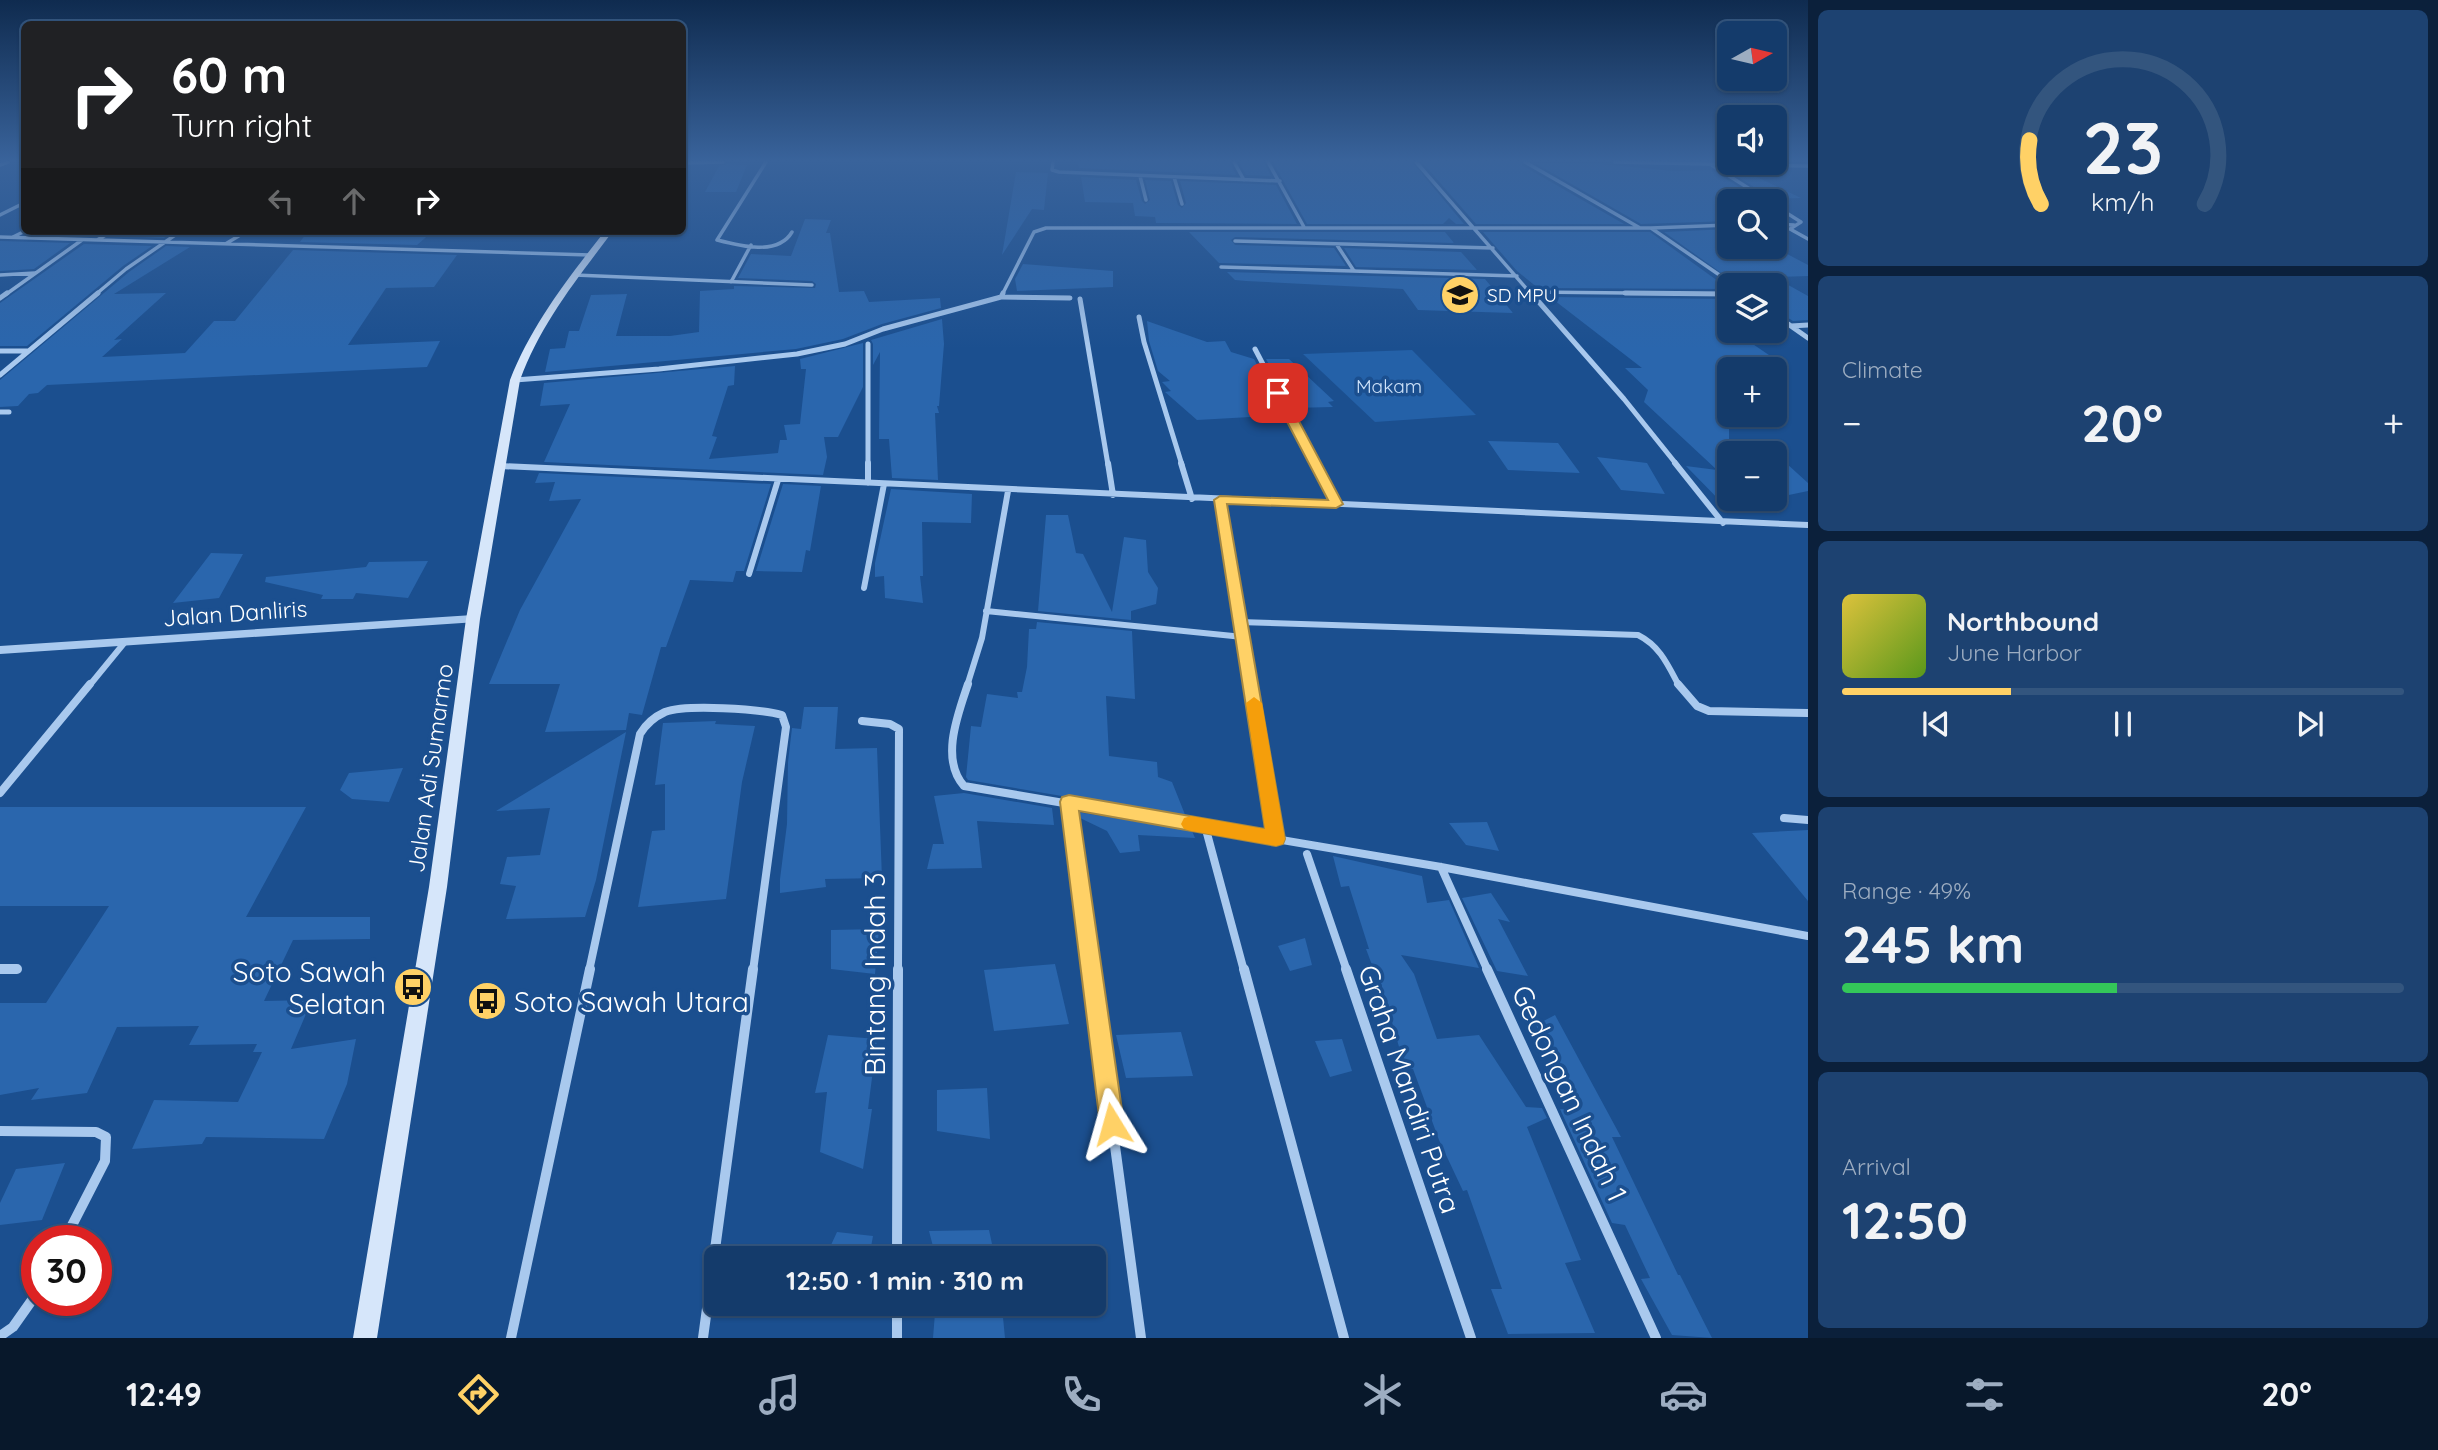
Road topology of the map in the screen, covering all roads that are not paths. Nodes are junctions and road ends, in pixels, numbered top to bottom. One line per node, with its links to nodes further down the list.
1 (727, 224): 25 (street)
2 (1471, 224): 10 (street)
3 (1635, 224): 8 (street)
4 (1717, 225): 9 (street)
5 (1787, 225): 6 (street)
6 (1794, 225): 19 (street)
7 (1304, 227): 10 (street); 40 (street)
8 (1641, 228): 9 (street); 10 (street)
9 (1651, 228): 32 (street)
10 (1476, 230): 27 (street)
11 (792, 232): 25 (street)
12 (21, 233): 18 (street)
13 (106, 235): 21 (street)
14 (174, 235): 23 (street)
15 (241, 235): 24 (street)
16 (605, 235): 28 (main road, Jalan Adi Sumarmo)
17 (0, 237): 18 (street)
18 (12, 237): 20 (street)
19 (1808, 239)
20 (83, 240): 21 (street); 31 (street)
21 (97, 240): 23 (street)
22 (1235, 241): 26 (street)
23 (163, 242): 24 (street); 52 (street)
24 (226, 244): 28 (street)
25 (751, 245): 36 (street)
26 (1337, 245): 27 (street); 30 (street)
27 (1493, 248): 35 (street)
28 (584, 255): 34 (main road, Jalan Adi Sumarmo)
29 (1221, 267): 30 (street)
30 (1354, 271): 35 (street)
31 (35, 273): 33 (street); 41 (street)
32 (1717, 273)
33 (0, 275)
34 (575, 275): 36 (street); 54 (main road, Jalan Adi Sumarmo)
35 (1517, 276): 38 (street)
36 (731, 282): 37 (street)
37 (812, 285)
38 (1531, 292): 39 (street); 66 (street)
39 (1717, 294)
40 (1001, 297): 42 (street); 54 (street)
41 (0, 298)
42 (1070, 298)
43 (1080, 299): 62 (street)
44 (1139, 317): 63 (street)
45 (1787, 323): 47 (street)
46 (1808, 325): 47 (street)
47 (1791, 326): 48 (street)
48 (1808, 338)
49 (868, 344): 59 (street)
50 (1255, 349): 65 (street)
51 (0, 351): 52 (street)
52 (28, 351): 53 (street)
53 (2, 372)
54 (515, 380): 57 (main road, Jalan Adi Sumarmo)
55 (0, 412): 56 (street)
56 (9, 412)
57 (500, 466): 58 (street); 72 (main road, Jalan Adi Sumarmo)
58 (778, 480): 59 (street); 69 (street)
59 (868, 483): 60 (street)
60 (884, 484): 61 (street); 70 (street)
61 (1008, 491): 62 (street); 71 (street)
62 (1114, 495): 63 (street)
63 (1192, 499): 64 (street)
64 (1220, 500): 65 (street); 73 (street)
65 (1336, 504): 66 (street)
66 (1723, 523): 67 (street)
67 (1804, 525): 68 (street)
68 (1808, 531)
69 (749, 575)
70 (864, 588)
71 (985, 611): 74 (street); 80 (street)
72 (473, 619): 75 (street, Jalan Danliris); 96 (main road, Jalan Adi Sumarmo)
73 (1239, 622): 74 (street); 77 (street)
74 (1243, 637): 84 (street)
75 (125, 642): 76 (street, Jalan Danliris); 79 (street)
76 (0, 650)
77 (1808, 713)
78 (862, 721): 92 (street, Bintang Indah 3)
79 (0, 793)
80 (1069, 802): 83 (street); 100 (street)
81 (1784, 818): 82 (street)
82 (1808, 820)
83 (1205, 826): 84 (street); 101 (street)
84 (1276, 839): 86 (street)
85 (1307, 854): 102 (street, Graha Mandiri Putra)
86 (1441, 867): 87 (street); 103 (street, Gedongan Indah 1)
87 (1808, 936)
88 (0, 969): 89 (street)
89 (17, 969)
90 (0, 1131): 91 (street)
91 (72, 1225)
92 (897, 1246)
93 (21, 1316): 95 (street)
94 (897, 1316): 99 (street)
95 (0, 1336)
96 (365, 1338)
97 (512, 1338): 98 (street)
98 (703, 1338)
99 (897, 1338)
100 (1141, 1338)
101 (1344, 1338)
102 (1471, 1338)
103 (1657, 1338)

